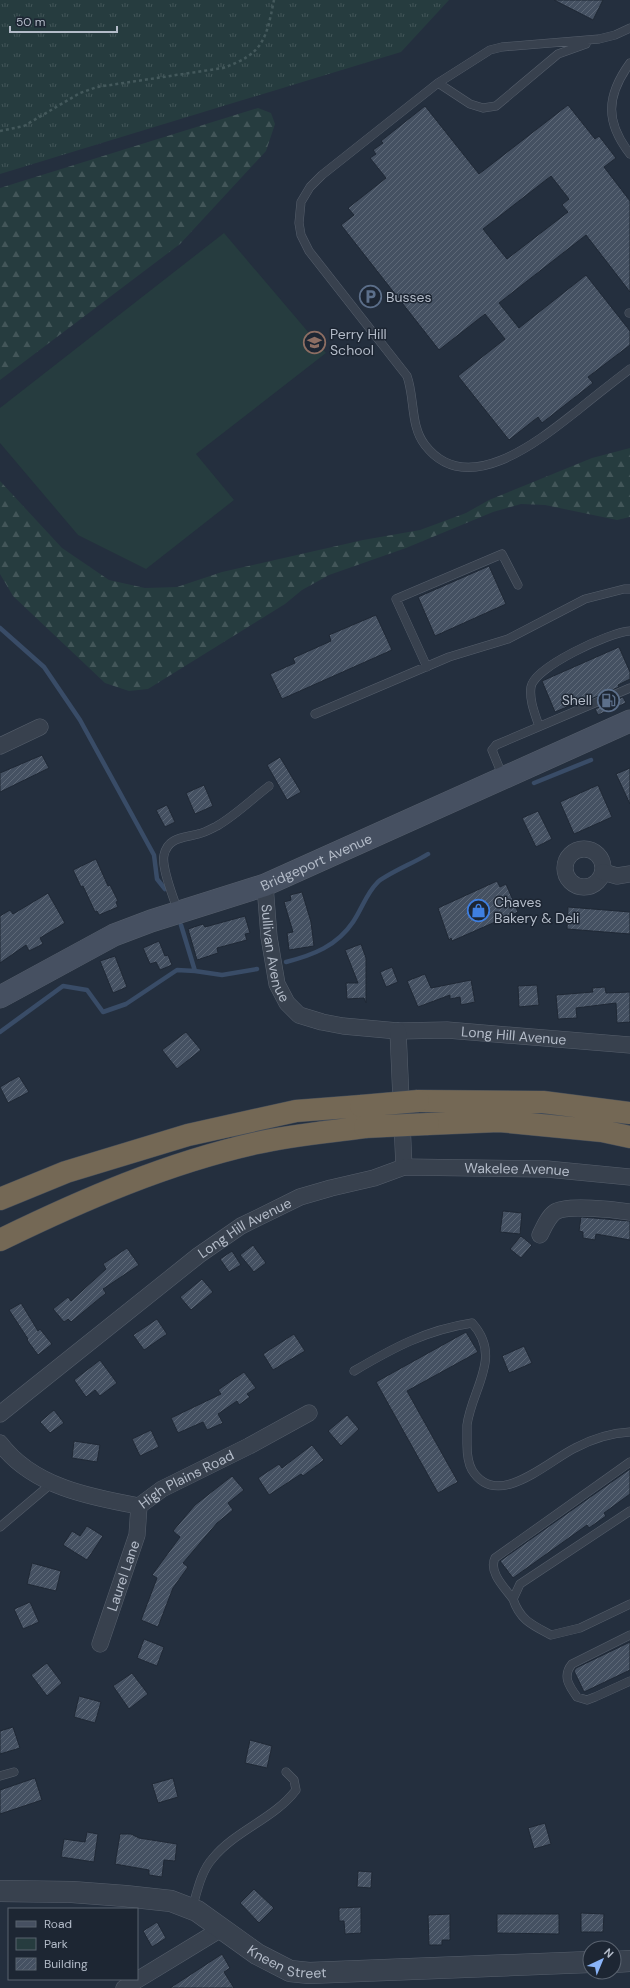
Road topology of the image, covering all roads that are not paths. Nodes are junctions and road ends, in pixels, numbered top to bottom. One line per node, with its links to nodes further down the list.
1 (630, 28): 2 (lane)
2 (599, 39): 4 (lane); 4 (lane)
3 (630, 63): 5 (lane)
4 (438, 83): 6 (lane)
5 (630, 154)
6 (630, 368)
7 (518, 585): 10 (lane)
8 (630, 589): 10 (lane)
9 (630, 631): 14 (lane)
10 (427, 667): 12 (lane)
11 (630, 688): 14 (lane)
12 (315, 714)
13 (630, 722): 17 (main road, Bridgeport Avenue)
14 (540, 726): 17 (lane)
15 (40, 727): 16 (street)
16 (0, 746)
17 (504, 778): 21 (main road, Bridgeport Avenue)
18 (269, 786): 22 (lane)
19 (603, 872): 20 (street)
20 (630, 874)
21 (265, 885): 22 (main road, Bridgeport Avenue); 24 (street, Sullivan Avenue)
22 (178, 912): 23 (main road, Bridgeport Avenue)
23 (0, 997)
24 (300, 1014): 25 (street, Long Hill Avenue)
25 (398, 1031): 26 (street, Long Hill Avenue); 30 (street)
26 (630, 1045)
27 (630, 1113): 28 (highway, bridge)
28 (363, 1116): 29 (highway, bridge); 32 (highway); 33 (highway)
29 (630, 1137)
30 (404, 1167): 31 (street, Wakelee Avenue); 39 (street, Long Hill Avenue)
31 (630, 1178)
32 (0, 1199)
33 (69, 1206): 36 (highway); 37 (highway)
34 (630, 1212): 35 (street)
35 (540, 1235)
36 (0, 1240)
37 (0, 1248)
38 (354, 1371): 41 (lane)
39 (0, 1414)
40 (309, 1414): 45 (street, High Plains Road)
41 (630, 1432)
42 (0, 1443): 44 (street, High Plains Road)
43 (630, 1462): 48 (lane)
44 (52, 1483): 45 (street, High Plains Road); 47 (lane)
45 (139, 1506): 51 (street, Laurel Lane)
46 (630, 1512): 48 (lane)
47 (0, 1527)
48 (513, 1599): 49 (lane)
49 (630, 1604)
50 (630, 1635): 52 (lane)
51 (100, 1644)
52 (630, 1681)
53 (14, 1772): 55 (lane)
54 (286, 1772): 57 (lane)
55 (0, 1776)
56 (0, 1891): 57 (street, Kneen Street)
57 (192, 1909): 58 (street, Kneen Street)
58 (221, 1929): 59 (street, Kneen Street); 60 (street)
59 (582, 1962)
60 (138, 1979)
61 (137, 1980): 62 (street)
62 (124, 1988)

